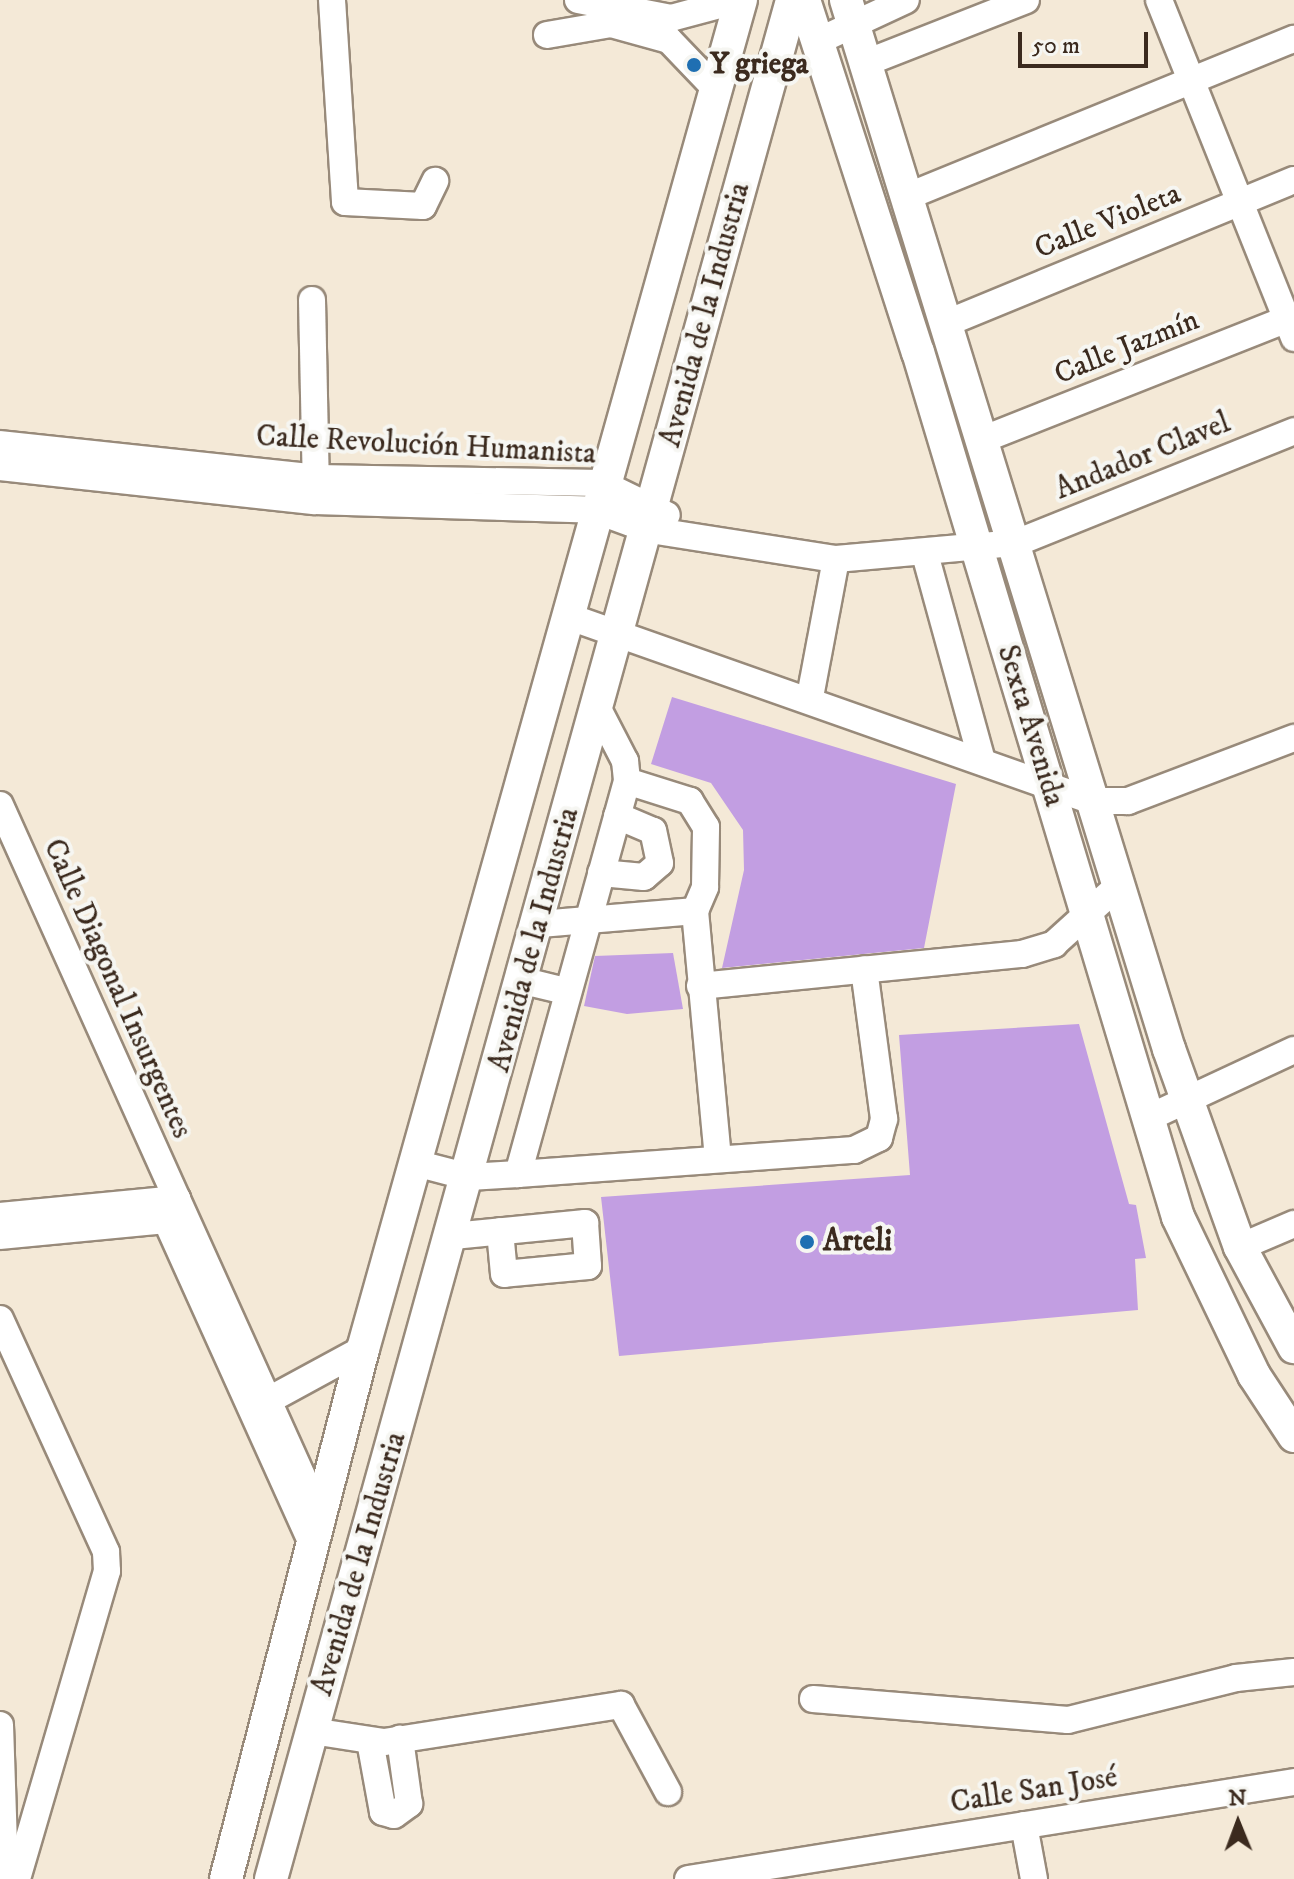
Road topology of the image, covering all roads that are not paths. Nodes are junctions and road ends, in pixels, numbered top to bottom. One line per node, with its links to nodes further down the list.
1 (332, 0): 18 (street)
2 (740, 0): 9 (street); 16 (main road, Avenida de la Industria)
3 (792, 0): 13 (main road, Avenida de la Industria)
4 (804, 0): 12 (main road, Sexta Avenida)
5 (906, 0): 8 (street)
6 (1026, 0): 14 (street)
7 (1159, 0): 15 (street)
8 (844, 7): 12 (street); 14 (main road, Sexta Avenida)
9 (586, 10): 10 (street); 16 (street)
10 (547, 35)
11 (1294, 39): 15 (street)
12 (816, 42): 13 (main road); 32 (main road, Sexta Avenida)
13 (778, 49): 30 (main road, Avenida de la Industria)
14 (863, 64): 19 (main road, Sexta Avenida)
15 (1192, 81): 19 (street); 20 (street)
16 (715, 88): 29 (main road, Avenida de la Industria)
17 (1294, 180): 20 (street, Calle Violeta)
18 (435, 181)
19 (906, 197): 22 (main road, Sexta Avenida)
20 (1240, 202): 22 (street, Calle Violeta); 23 (street)
21 (312, 300): 28 (street)
22 (947, 323): 25 (main road, Sexta Avenida)
23 (1291, 324): 25 (street, Calle Jazmín)
24 (1294, 431): 31 (street, Andador Clavel)
25 (984, 439): 31 (main road, Sexta Avenida)
26 (0, 444): 28 (street, Calle Revolución Humanista)
27 (0, 467): 28 (street, Calle Revolución Humanista)
28 (316, 490): 29 (street, Calle Revolución Humanista)
29 (598, 496): 30 (street, Calle Revolución Humanista); 35 (main road, Avenida de la Industria)
30 (652, 518): 34 (street, Calle Revolución Humanista); 36 (main road, Avenida de la Industria)
31 (1016, 543): 32 (street, Andador Clavel); 43 (main road, Sexta Avenida)
32 (977, 548): 33 (street, Andador Clavel); 42 (main road, Sexta Avenida)
33 (925, 554): 34 (street, Andador Clavel); 40 (street)
34 (836, 559): 37 (street)
35 (567, 616): 36 (street); 60 (main road, Avenida de la Industria)
36 (619, 632): 37 (street); 38 (main road, Avenida de la Industria)
37 (810, 697): 40 (street)
38 (598, 709): 41 (street); 50 (main road, Avenida de la Industria)
39 (1294, 738): 43 (street)
40 (982, 761): 42 (street)
41 (627, 781): 45 (street); 48 (street)
42 (1049, 791): 43 (street); 49 (main road, Sexta Avenida)
43 (1092, 801): 47 (main road, Sexta Avenida)
44 (0, 805): 63 (street, Calle Diagonal Insurgentes)
45 (617, 816): 46 (street); 46 (street)
46 (601, 873): 51 (street)
47 (1119, 885): 49 (street); 57 (main road, Sexta Avenida)
48 (695, 911): 51 (street); 54 (street)
49 (1087, 917): 52 (street); 58 (main road, Sexta Avenida)
50 (540, 924): 51 (street); 53 (main road, Avenida de la Industria)
51 (587, 924): 55 (street)
52 (864, 969): 54 (street); 59 (street)
53 (524, 981): 55 (street); 62 (main road, Avenida de la Industria)
54 (700, 986): 59 (street)
55 (565, 991): 61 (street)
56 (1294, 1050): 57 (street)
57 (1185, 1095): 58 (street); 69 (main road, Sexta Avenida)
58 (1148, 1118): 74 (main road, Sexta Avenida)
59 (718, 1158): 61 (street)
60 (419, 1164): 62 (street); 72 (main road, Avenida de la Industria)
61 (518, 1174): 62 (street)
62 (469, 1177): 68 (main road, Avenida de la Industria)
63 (171, 1209): 64 (street); 67 (street); 73 (street, Calle Diagonal Insurgentes); 75 (street, Calle Diagonal Insurgentes)
64 (0, 1216)
65 (1294, 1224): 69 (street)
66 (500, 1231): 68 (street)
67 (0, 1236)
68 (453, 1236): 79 (main road, Avenida de la Industria)
69 (1240, 1247): 71 (main road, Sexta Avenida)
70 (0, 1319): 87 (street)
71 (1294, 1347)
72 (363, 1349): 73 (street); 75 (main road, Avenida de la Industria)
73 (269, 1400): 75 (street, Calle Diagonal Insurgentes)
74 (1294, 1436)
75 (318, 1534): 88 (main road, Avenida de la Industria)
76 (1294, 1672): 77 (street)
77 (813, 1699)
78 (0, 1725): 86 (street)
79 (312, 1731): 81 (street); 89 (main road, Avenida de la Industria)
80 (400, 1739): 81 (street); 81 (street); 83 (street)
81 (370, 1741)
82 (1294, 1782): 84 (street, Calle San José)
83 (668, 1792)
84 (1024, 1825): 85 (street, Calle San José); 91 (street)
85 (785, 1871): 90 (street, Calle San José)
86 (5, 1879)
87 (17, 1879)
88 (226, 1879)
89 (271, 1879)
90 (688, 1879)
91 (1034, 1879)

